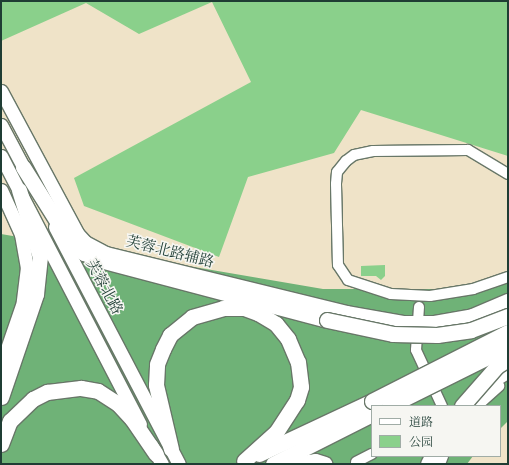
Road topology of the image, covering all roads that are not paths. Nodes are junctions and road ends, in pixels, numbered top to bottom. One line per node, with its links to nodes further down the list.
1 (1, 91): 15 (main road, 芙蓉北路辅路)
2 (1, 125): 4 (main road, 芙蓉北路)
3 (1, 156): 7 (main road, 芙蓉北路)
4 (23, 167): 14 (highway, bridge); 32 (main road, 芙蓉北路)
5 (508, 174): 10 (street)
6 (1, 190): 8 (main road)
7 (19, 190): 22 (highway); 34 (main road, 芙蓉北路)
8 (5, 209): 19 (main road)
9 (508, 277): 11 (street)
10 (410, 295): 11 (street); 13 (street)
11 (429, 296): 13 (street)
12 (508, 300): 15 (main road, 芙蓉北路辅路)
13 (419, 307): 15 (street)
14 (508, 316)
15 (418, 323): 25 (street)
16 (508, 332): 23 (highway, bridge)
17 (508, 347): 24 (highway, bridge)
18 (508, 359): 27 (highway, bridge)
19 (1, 366)
20 (508, 374): 26 (street)
21 (508, 379): 28 (street)
22 (1, 397)
23 (376, 405)
24 (391, 405)
25 (442, 405)
26 (458, 405)
27 (463, 405)
28 (478, 405)
29 (371, 407): 36 (highway)
30 (371, 408): 38 (highway)
31 (1, 444): 34 (highway)
32 (171, 449): 36 (highway); 37 (main road, 芙蓉北路)
33 (371, 454): 35 (street)
34 (159, 459)
35 (356, 462)
36 (242, 463)
37 (179, 464)
38 (273, 464)
39 (294, 464): 40 (highway)
40 (325, 464)

